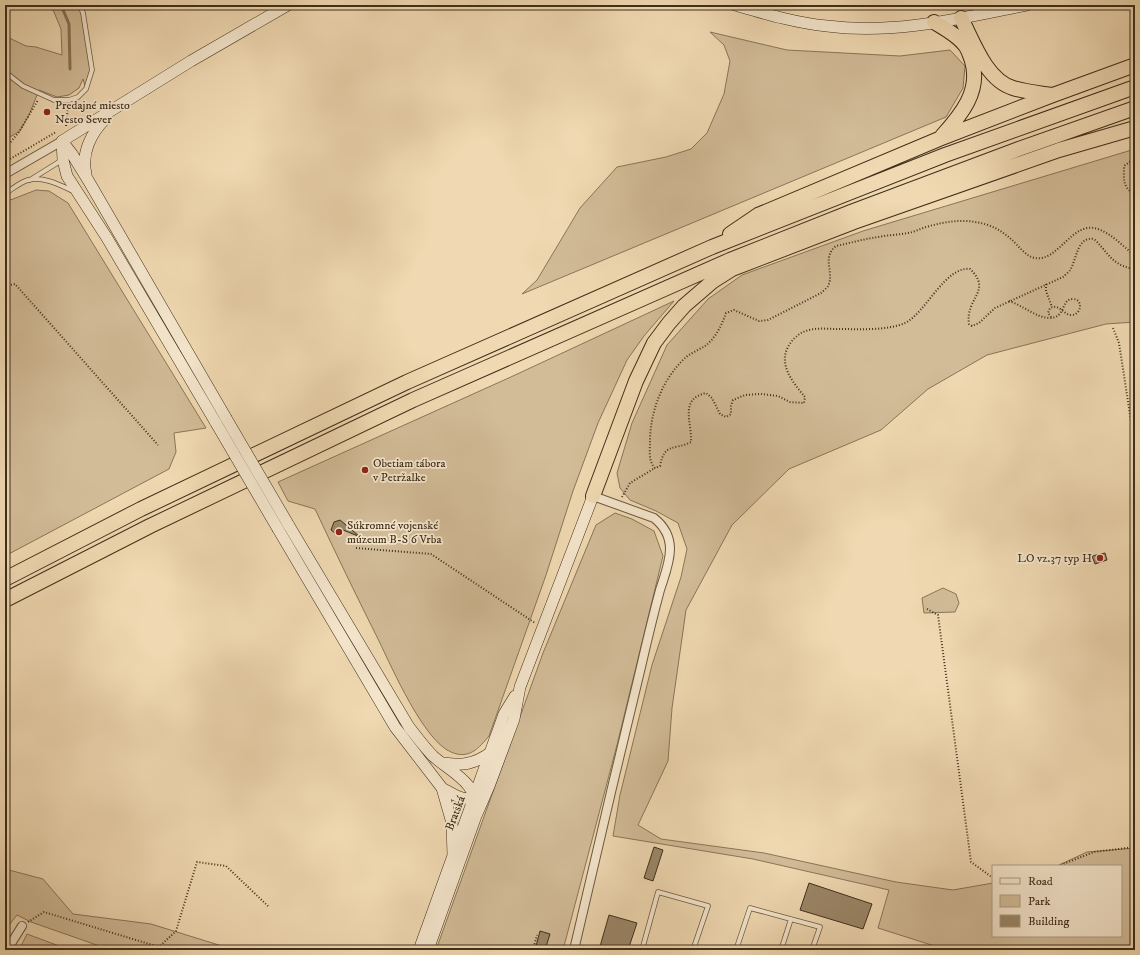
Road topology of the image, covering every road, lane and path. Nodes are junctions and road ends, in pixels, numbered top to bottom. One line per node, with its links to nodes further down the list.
1 (80, 5): 12 (lane)
2 (288, 5): 13 (main road)
3 (735, 5): 6 (main road)
4 (1027, 5): 5 (main road)
5 (961, 18): 6 (main road); 10 (highway)
6 (934, 22): 16 (highway)
7 (1135, 65): 10 (highway)
8 (5, 72): 11 (lane)
9 (1135, 87): 29 (highway)
10 (1053, 95): 16 (highway)
11 (44, 96): 12 (lane); 18 (path)
12 (69, 100): 17 (path)
13 (116, 107): 17 (main road); 25 (main road)
14 (1135, 108): 19 (highway)
15 (1135, 128): 20 (highway)
16 (939, 139): 29 (highway)
17 (62, 141): 22 (main road); 23 (street); 25 (main road)
18 (5, 149)
19 (1016, 150): 20 (highway); 47 (highway)
20 (1059, 150): 42 (highway)
21 (1135, 158): 28 (path)
22 (62, 160): 24 (lane); 27 (main road)
23 (5, 174)
24 (30, 180): 26 (lane); 27 (lane)
25 (88, 180): 44 (main road, bridge)
26 (9, 191)
27 (79, 194): 44 (main road, bridge)
28 (1135, 194)
29 (712, 247): 46 (highway)
30 (1135, 256): 41 (path)
31 (1135, 275): 32 (path)
32 (1046, 284): 34 (path); 35 (path)
33 (5, 286): 39 (path)
34 (1008, 301): 37 (path); 41 (path)
35 (1052, 307): 36 (path); 37 (path)
36 (1062, 310): 36 (path); 37 (path)
37 (1051, 317)
38 (1113, 328): 40 (path)
39 (158, 445)
40 (1135, 447)
41 (655, 468): 43 (path)
42 (593, 496): 43 (street); 49 (main road, Bratská)
43 (618, 506): 69 (street)
44 (283, 526): 52 (main road); 54 (main road)
45 (356, 548): 49 (path)
46 (5, 578)
47 (5, 600)
48 (927, 609): 60 (path)
49 (542, 628): 50 (main road, Bratská)
50 (520, 687): 51 (main road, Bratská); 53 (main road, Bratská)
51 (490, 753): 52 (main road); 55 (main road, Bratská)
52 (443, 763): 55 (main road)
53 (489, 786): 55 (main road); 56 (main road, Bratská)
54 (442, 788): 55 (main road); 58 (main road)
55 (475, 798): 56 (main road); 58 (main road, Bratská)
56 (476, 816): 67 (main road, Bratská)
57 (1135, 847): 59 (path)
58 (453, 855): 66 (main road, Bratská)
59 (1061, 865)
60 (992, 877)
61 (269, 907): 63 (path)
62 (791, 920): 72 (lane); 73 (lane); 74 (lane)
63 (22, 926): 65 (street)
64 (537, 935): 68 (path)
65 (7, 950)
66 (418, 950)
67 (428, 950)
68 (533, 950)
69 (574, 950)
70 (642, 950): 71 (lane)
71 (694, 950)
72 (736, 950)
73 (781, 950)
74 (812, 950)

